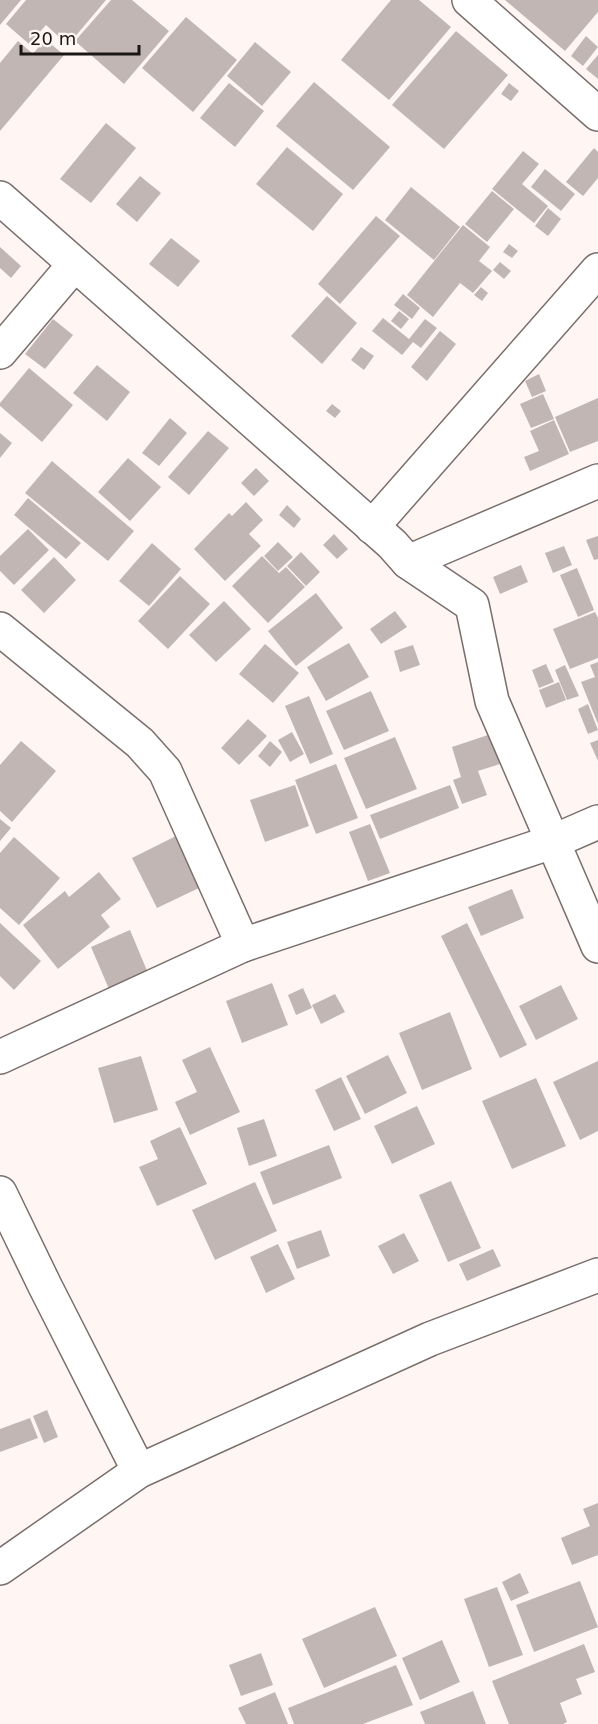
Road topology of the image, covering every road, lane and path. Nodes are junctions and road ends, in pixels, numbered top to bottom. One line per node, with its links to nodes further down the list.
1 (469, 0): 2 (street)
2 (598, 114)
3 (0, 198): 4 (street)
4 (74, 265): 6 (street); 8 (street)
5 (598, 270): 8 (street)
6 (0, 352)
7 (598, 481): 9 (street)
8 (372, 527): 9 (street)
9 (408, 562): 12 (street)
10 (0, 629): 13 (street)
11 (598, 822): 12 (street)
12 (552, 843): 13 (street); 14 (street)
13 (243, 945): 15 (street)
14 (598, 946)
15 (0, 1057)
16 (0, 1193): 18 (street)
17 (598, 1275): 18 (street)
18 (139, 1471): 19 (street)
19 (0, 1568)

